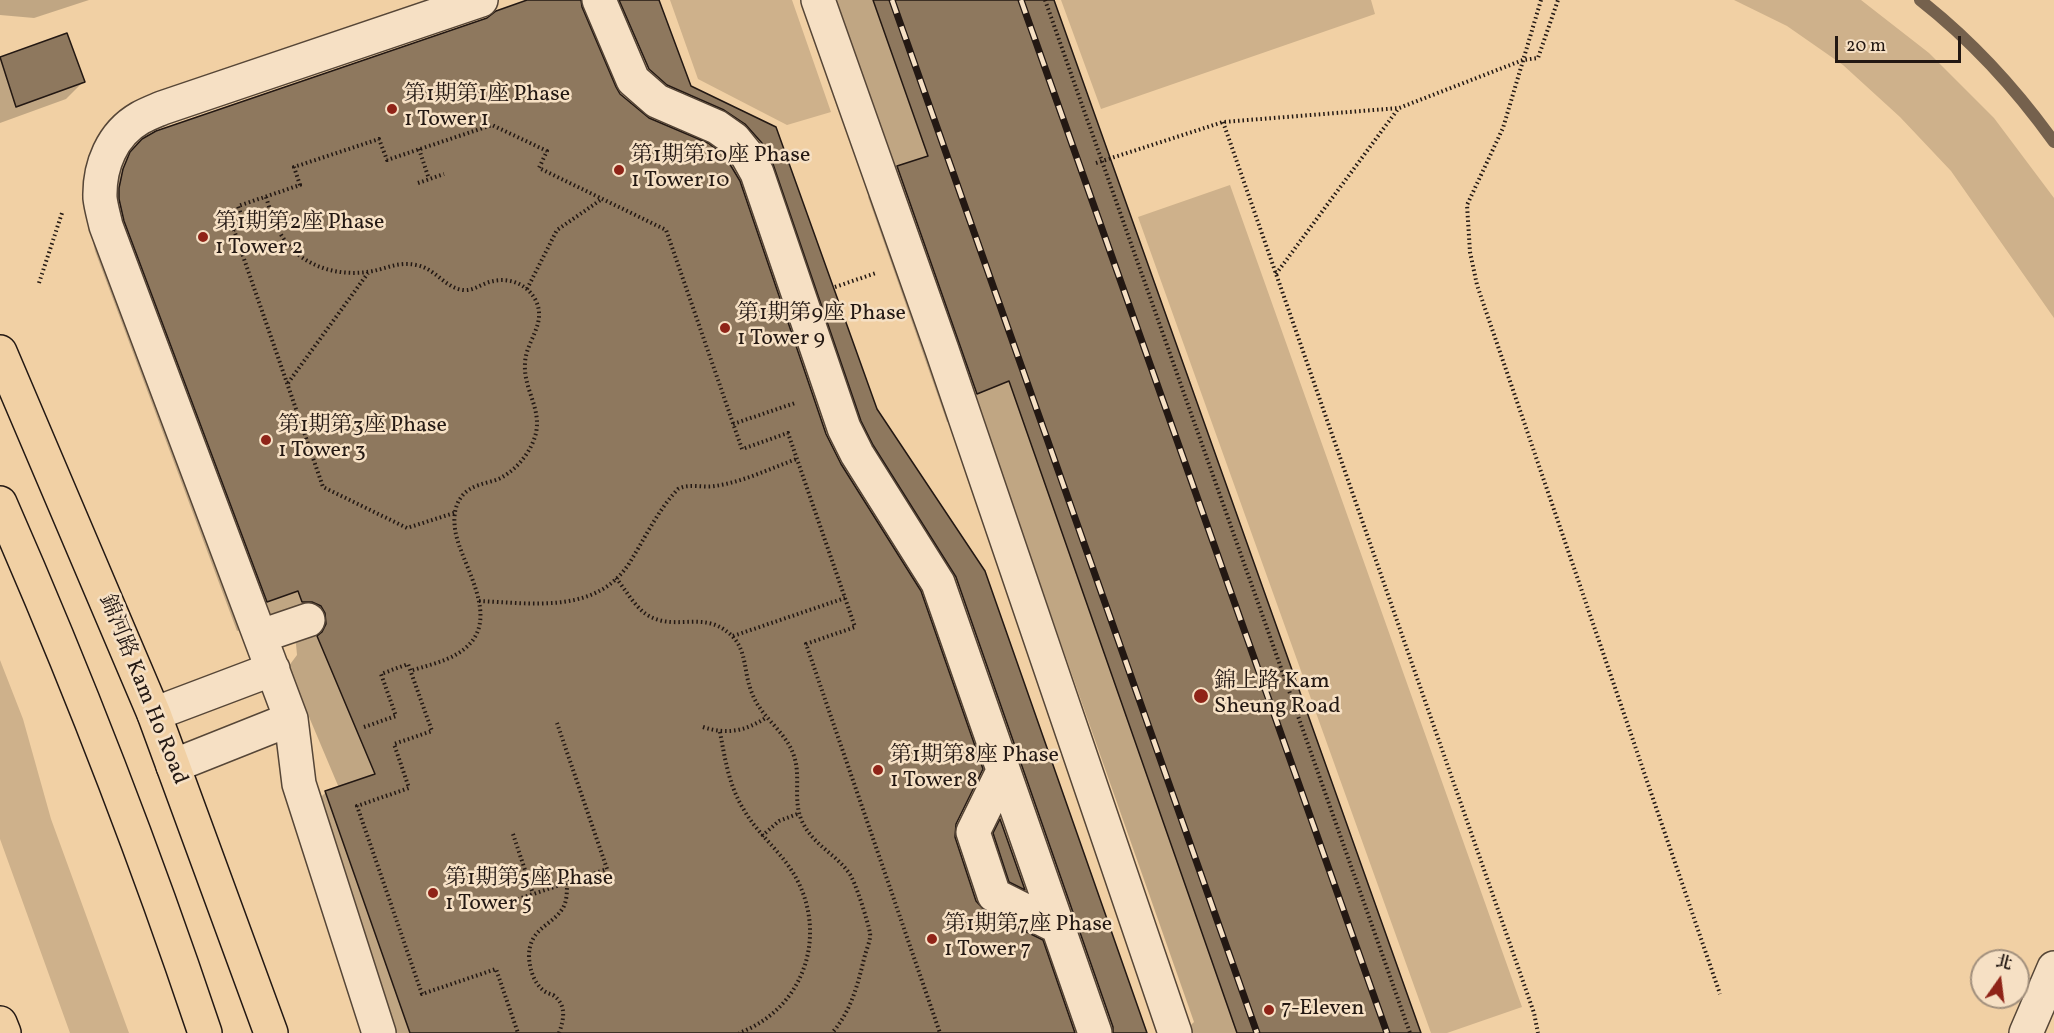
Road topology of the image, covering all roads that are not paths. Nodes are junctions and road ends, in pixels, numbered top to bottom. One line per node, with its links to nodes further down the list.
1 (481, 0): 7 (street)
2 (599, 0): 12 (street)
3 (818, 0): 21 (street)
4 (0, 352): 9 (main road, 錦河路 Kam Ho Road)
5 (0, 504): 17 (main road)
6 (308, 620): 7 (street)
7 (261, 636): 8 (street)
8 (273, 669): 9 (street); 10 (street)
9 (154, 714): 11 (main road, 錦河路 Kam Ho Road)
10 (291, 719): 11 (street); 19 (street)
11 (173, 766): 18 (main road, 錦河路 Kam Ho Road)
12 (1003, 771): 13 (street); 13 (street)
13 (1056, 926): 20 (street)
14 (2054, 968): 22 (street)
15 (0, 1023): 16 (main road)
16 (4, 1033)
17 (205, 1033)
18 (271, 1033)
19 (379, 1033)
20 (1095, 1033)
21 (1174, 1033)
22 (2026, 1033)

